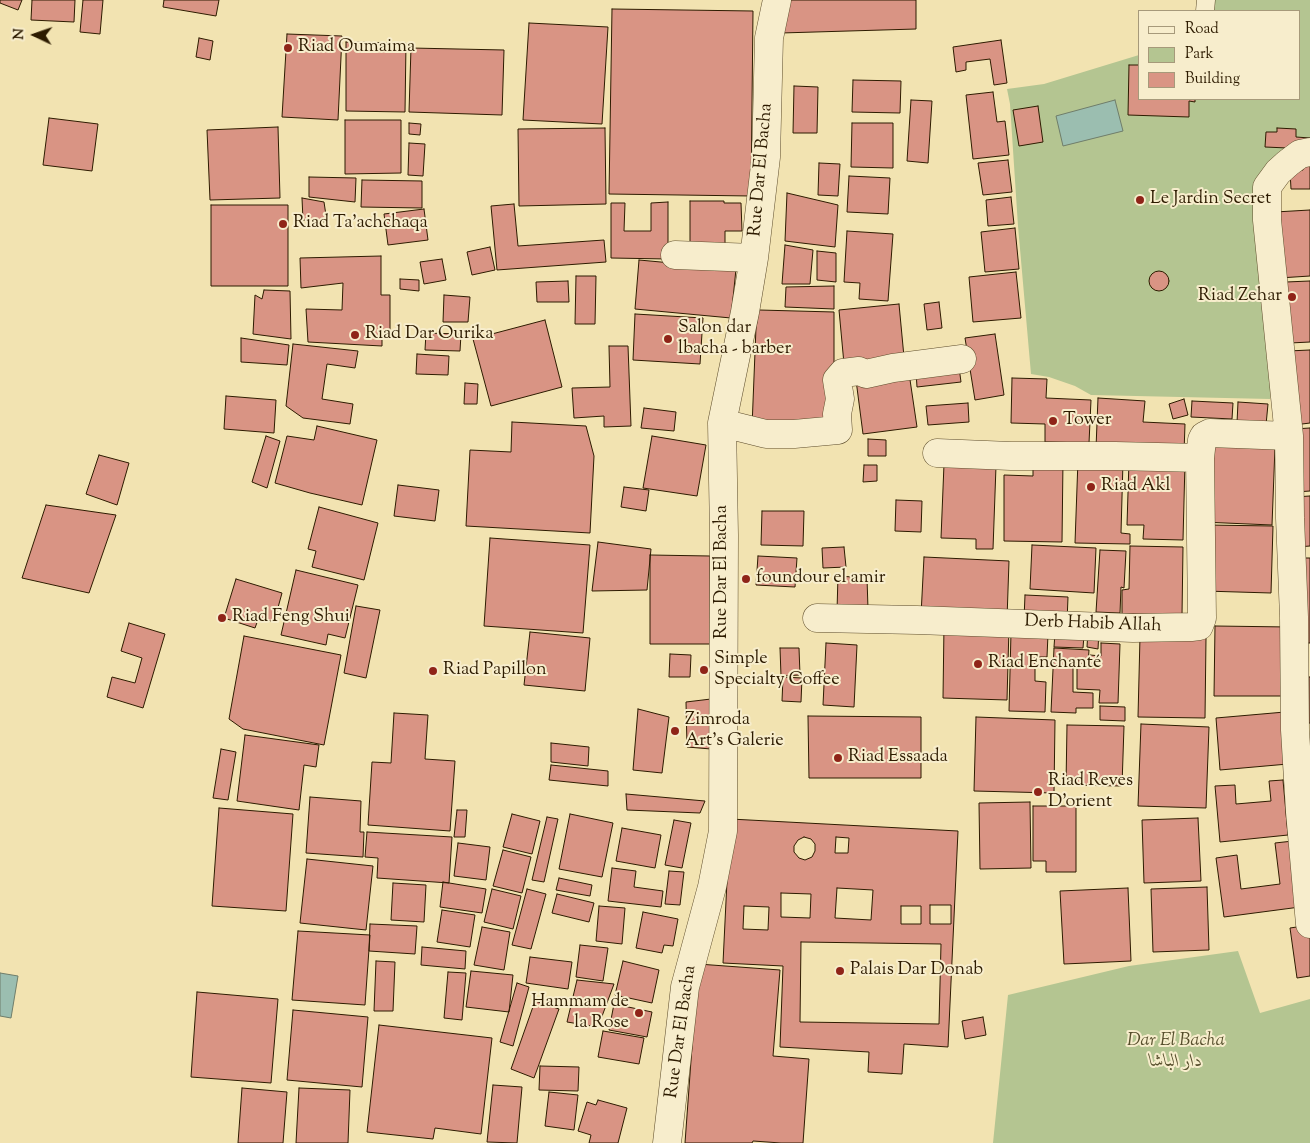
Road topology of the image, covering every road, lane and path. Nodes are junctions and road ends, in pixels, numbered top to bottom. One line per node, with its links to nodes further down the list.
1 (777, 0): 4 (street, Rue Dar El Bacha)
2 (1310, 152): 7 (street)
3 (675, 255): 4 (street)
4 (754, 258): 6 (street, Rue Dar El Bacha)
5 (962, 359): 6 (street)
6 (722, 423): 12 (street, Rue Dar El Bacha)
7 (1289, 436): 9 (street, Derb Habib Allah); 11 (street)
8 (937, 453): 9 (street)
9 (1200, 458): 10 (street, Derb Habib Allah)
10 (817, 618)
11 (1310, 924)
12 (667, 1143)

